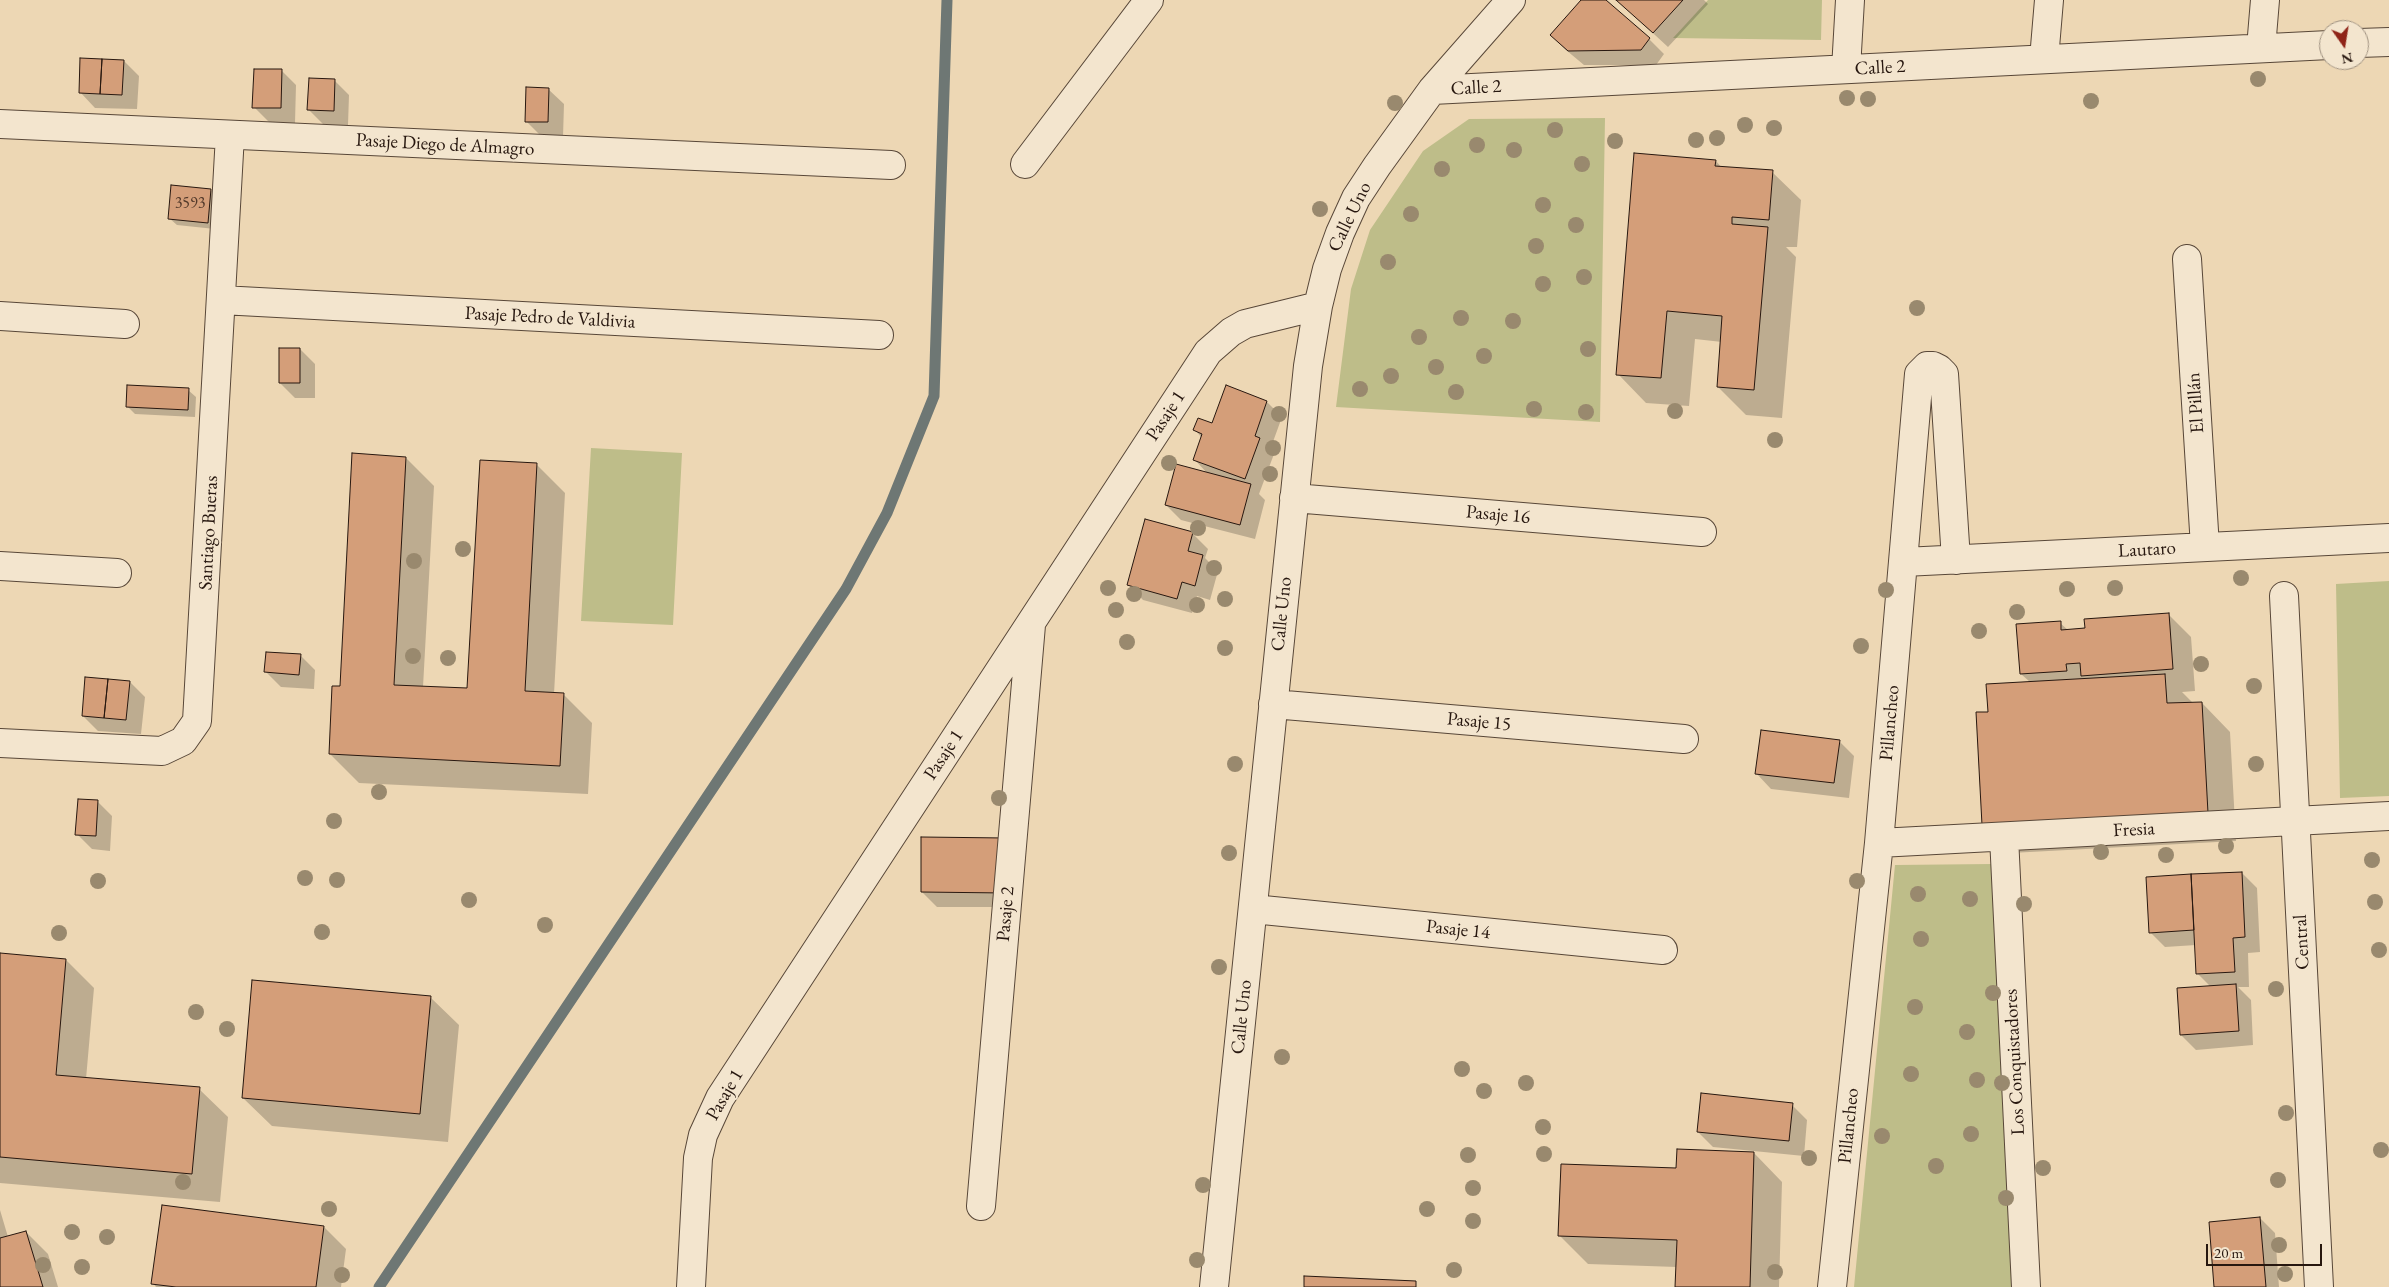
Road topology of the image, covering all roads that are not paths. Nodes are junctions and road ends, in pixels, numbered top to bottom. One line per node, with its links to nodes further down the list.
1 (1149, 0): 15 (street)
2 (1511, 0): 12 (street, Calle Uno)
3 (1850, 0): 11 (street)
4 (2049, 0): 10 (street)
5 (2265, 0): 9 (street)
6 (2389, 42): 7 (street)
7 (2369, 43)
8 (2319, 45): 9 (street, Calle 2)
9 (2261, 48): 10 (street, Calle 2)
10 (2044, 59): 11 (street, Calle 2)
11 (1846, 69): 12 (street, Calle 2)
12 (1432, 90): 19 (street, Calle Uno)
13 (0, 124): 14 (street, Pasaje Diego de Almagro)
14 (230, 135): 16 (street, Pasaje Diego de Almagro); 18 (street, Santiago Bueras)
15 (1025, 164)
16 (891, 165)
17 (2187, 259): 26 (street, El Pillán)
18 (221, 300): 22 (street, Pasaje Pedro de Valdivia); 35 (street, Santiago Bueras)
19 (1318, 306): 23 (street, Calle Uno); 32 (street, Pasaje 1)
20 (0, 316): 21 (street)
21 (125, 324)
22 (879, 335)
23 (1294, 498): 24 (street, Pasaje 16); 33 (street, Calle Uno)
24 (1702, 532)
25 (2389, 538): 26 (street, Lautaro)
26 (2205, 547): 27 (street, Lautaro)
27 (1956, 560): 28 (street, Lautaro); 28 (street, Pillancheo)
28 (1904, 562): 39 (street, Pillancheo)
29 (0, 566): 30 (street)
30 (117, 573)
31 (2284, 596): 37 (street, Central)
32 (1032, 621): 42 (street, Pasaje 2); 43 (street, Pasaje 1)
33 (1273, 704): 34 (street, Pasaje 15); 40 (street, Calle Uno)
34 (1684, 739)
35 (0, 743)
36 (2389, 816): 37 (street, Fresia)
37 (2296, 821): 38 (street, Fresia); 47 (street, Central)
38 (2004, 837): 39 (street, Fresia); 46 (street, Los Conquistadores)
39 (1879, 843): 45 (street, Pillancheo)
40 (1252, 909): 41 (street, Pasaje 14); 44 (street, Calle Uno)
41 (1663, 950)
42 (981, 1206)
43 (691, 1287)
44 (1214, 1287)
45 (1832, 1287)
46 (2026, 1287)
47 (2319, 1287)

